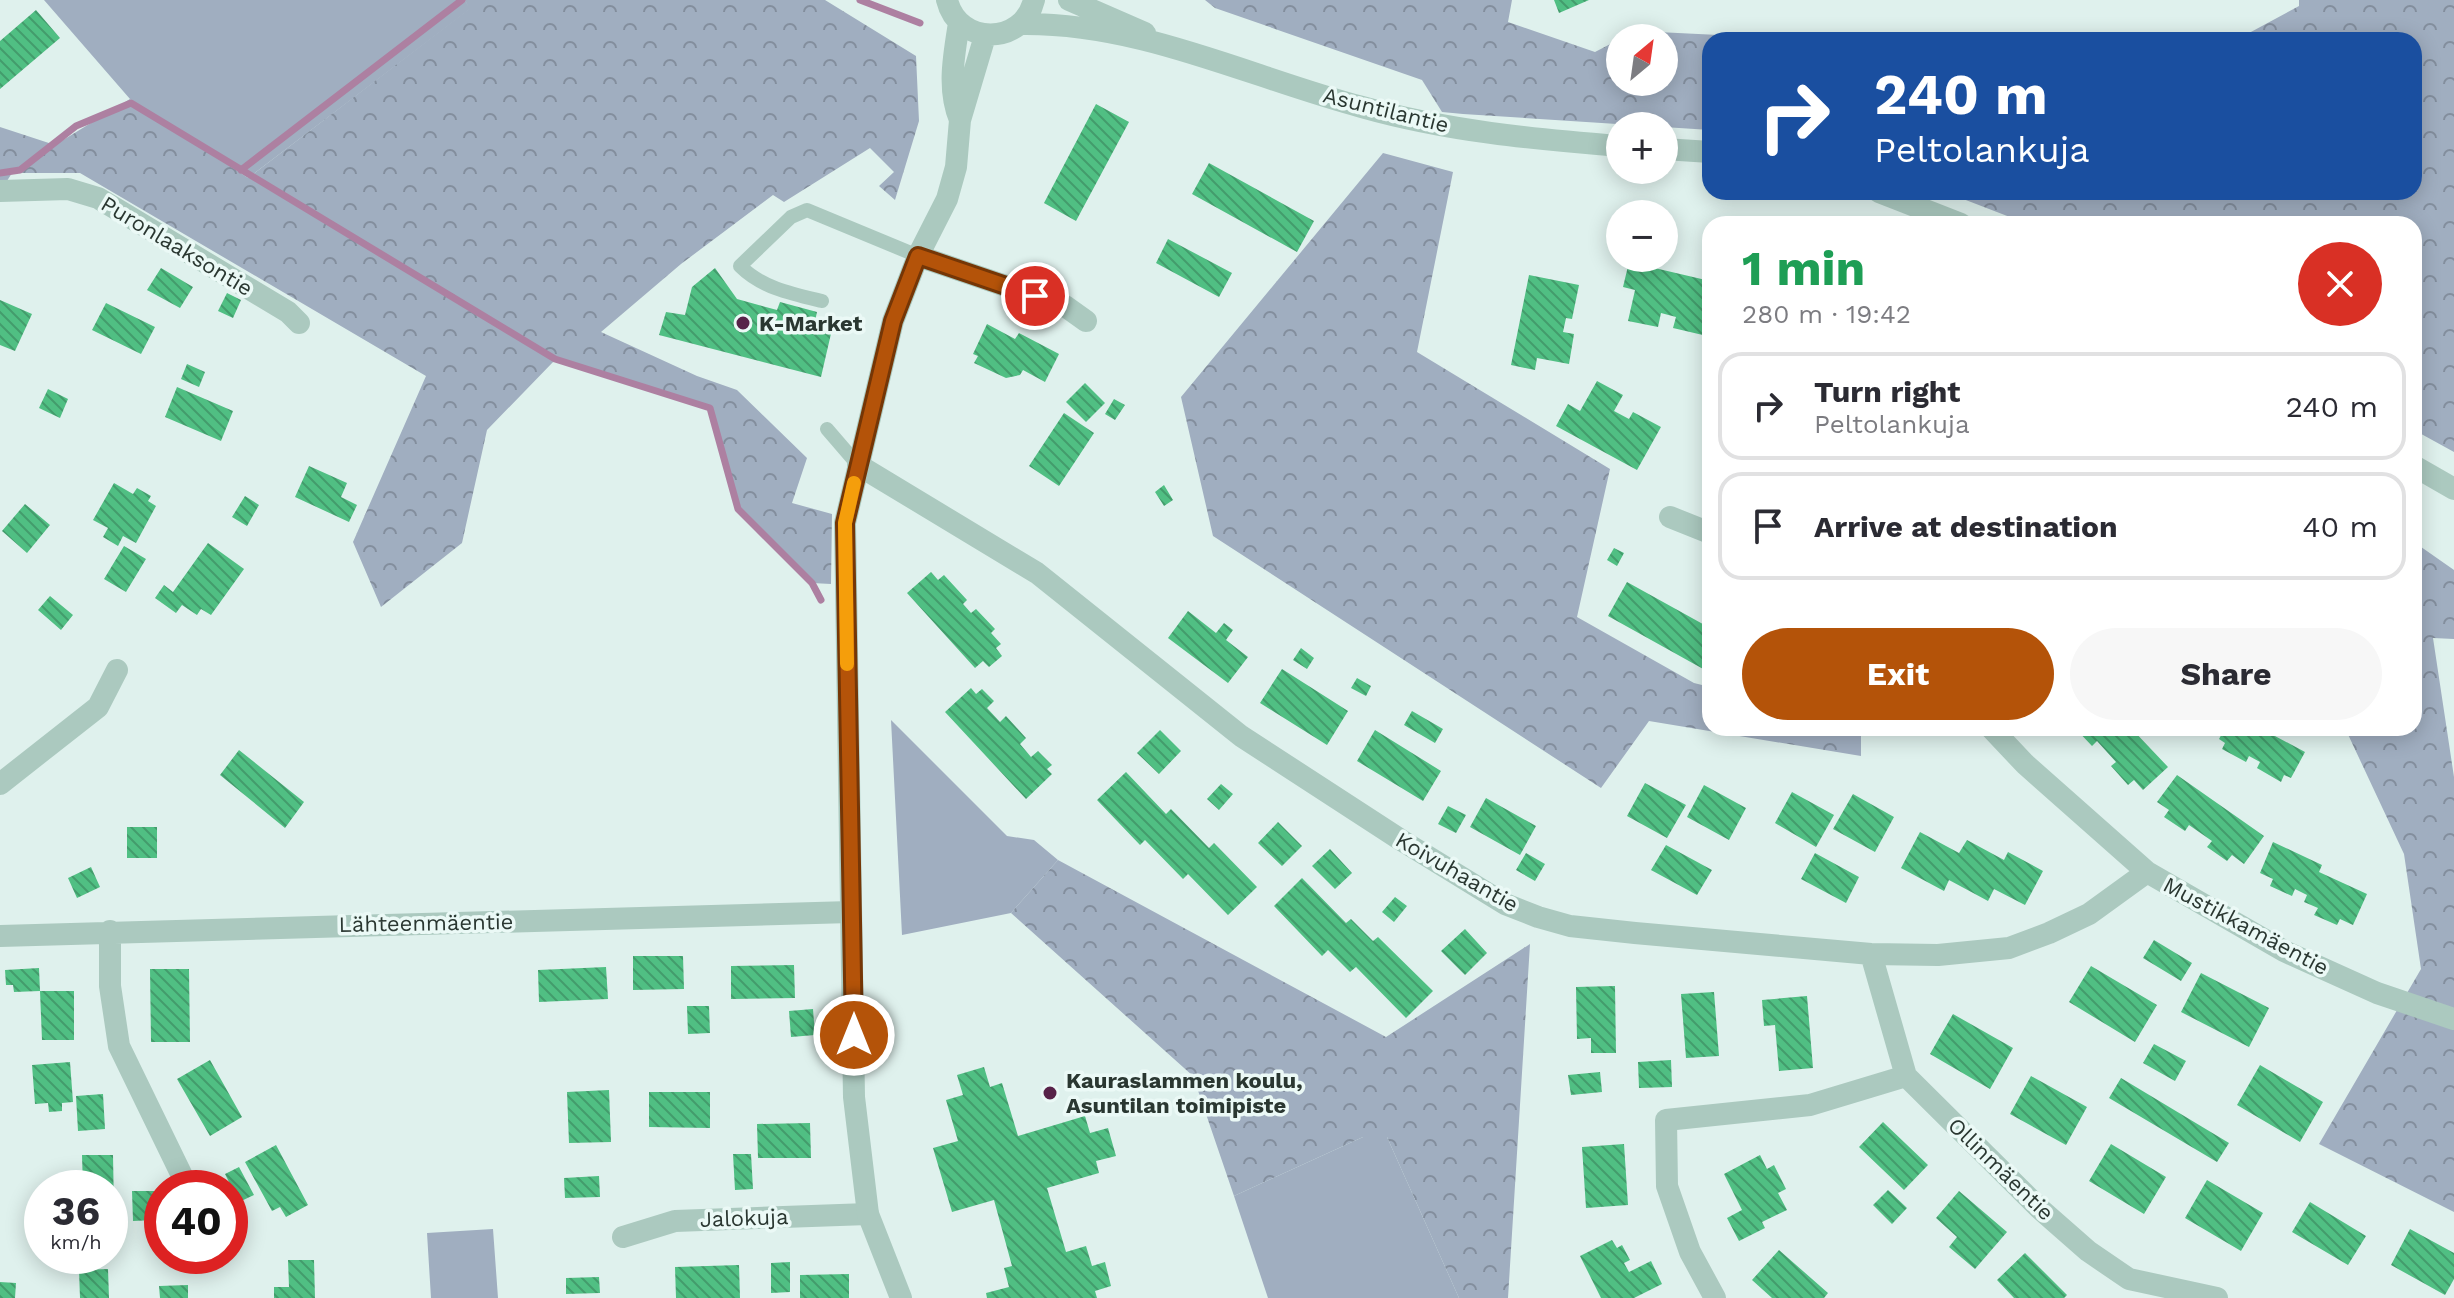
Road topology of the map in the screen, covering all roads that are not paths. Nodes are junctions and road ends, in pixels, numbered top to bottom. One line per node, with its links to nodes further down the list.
1 (947, 0): 4 (street)
2 (1034, 0): 5 (street)
3 (1069, 0): 7 (street, Asuntilantie)
4 (959, 23): 6 (street); 8 (street)
5 (1020, 24): 6 (street); 7 (street, Asuntilantie)
6 (985, 36): 8 (street)
7 (1160, 42): 9 (street, Asuntilantie)
8 (960, 120): 15 (street)
9 (1606, 145)
10 (1678, 150): 11 (street)
11 (1702, 151)
12 (0, 191): 18 (street, Puronlaaksontie)
13 (1900, 200): 14 (street)
14 (1940, 216)
15 (918, 256): 16 (lane); 17 (street); 20 (street)
16 (822, 301)
17 (1086, 321)
18 (299, 323)
19 (827, 429): 20 (lane)
20 (858, 465): 29 (street); 32 (street, Koivuhaantie)
21 (2422, 471): 22 (street)
22 (2454, 489)
23 (1670, 517): 24 (street)
24 (1702, 530)
25 (117, 670): 27 (street)
26 (1999, 736): 28 (street, Mustikkamäentie)
27 (0, 784)
28 (2147, 872): 32 (street, Koivuhaantie); 33 (street, Mustikkamäentie)
29 (851, 912): 30 (street, Lähteenmäentie); 36 (street)
30 (110, 931): 31 (street, Lähteenmäentie); 35 (street)
31 (0, 936)
32 (1871, 954): 34 (street, Ollinmäentie)
33 (2454, 1019)
34 (1906, 1076): 38 (street, Ollinmäentie); 40 (street)
35 (179, 1170)
36 (868, 1214): 37 (street, Jalokuja); 39 (street)
37 (623, 1237)
38 (2123, 1288): 41 (street, Ollinmäentie)
39 (901, 1298)
40 (1715, 1298)
41 (2217, 1298)

